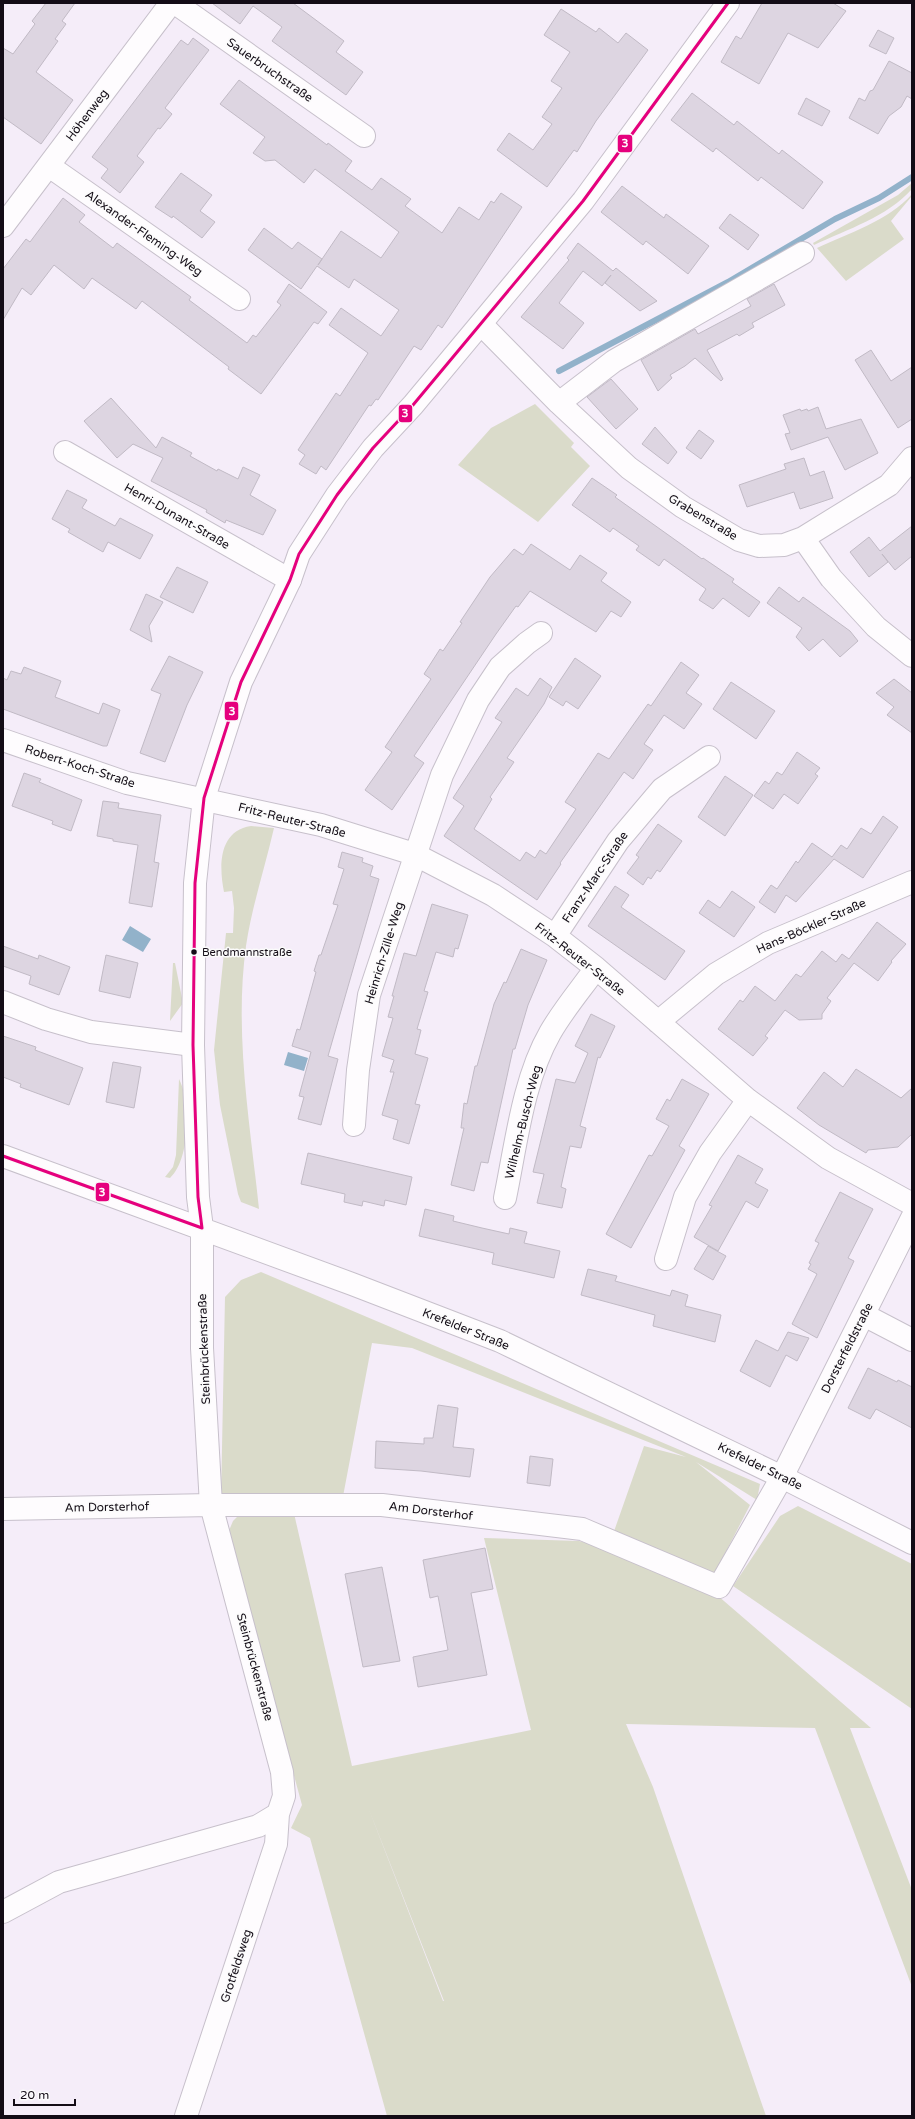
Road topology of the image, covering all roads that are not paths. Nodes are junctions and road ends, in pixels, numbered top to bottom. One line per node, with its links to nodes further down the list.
1 (171, 3): 5 (street, Höhenweg)
2 (175, 3): 4 (street, Sauerbruchstraße)
3 (728, 3): 9 (street)
4 (364, 136)
5 (49, 166): 6 (street, Höhenweg); 8 (street, Alexander-Fleming-Weg)
6 (3, 226)
7 (803, 253): 10 (street)
8 (239, 299)
9 (481, 324): 10 (street, Grabenstraße); 16 (street)
10 (559, 403): 15 (street, Grabenstraße)
11 (65, 452): 16 (street, Henri-Dunant-Straße)
12 (912, 458): 14 (street, Grabenstraße)
13 (912, 480): 14 (street, Grabenstraße)
14 (889, 485): 15 (street, Grabenstraße)
15 (803, 538): 18 (street)
16 (290, 580): 21 (street)
17 (541, 633): 22 (street, Heinrich-Zille-Weg)
18 (912, 656)
19 (3, 740): 21 (street, Robert-Koch-Straße)
20 (709, 757): 24 (street, Franz-Marc-Straße)
21 (204, 798): 22 (street, Fritz-Reuter-Straße); 28 (street)
22 (414, 854): 24 (street, Fritz-Reuter-Straße); 30 (street, Heinrich-Zille-Weg)
23 (912, 882): 27 (street, Hans-Böckler-Straße)
24 (555, 936): 25 (street, Fritz-Reuter-Straße)
25 (596, 968): 27 (street, Fritz-Reuter-Straße); 32 (street, Wilhelm-Busch-Weg)
26 (3, 1002): 28 (street)
27 (658, 1022): 29 (street, Fritz-Reuter-Straße)
28 (193, 1045): 35 (street)
29 (748, 1100): 33 (street, Fritz-Reuter-Straße); 36 (street)
30 (354, 1125)
31 (3, 1156): 35 (street, Krefelder Straße)
32 (505, 1198)
33 (912, 1204)
34 (912, 1218): 37 (street, Dorsterfeldstraße)
35 (202, 1228): 39 (street, Krefelder Straße); 40 (street, Steinbrückenstraße)
36 (666, 1259)
37 (864, 1315): 38 (street); 39 (street, Dorsterfeldstraße)
38 (912, 1340)
39 (782, 1477): 40 (street, Am Dorsterhof); 42 (street, Krefelder Straße)
40 (211, 1504): 41 (street, Am Dorsterhof); 43 (street, Steinbrückenstraße)
41 (3, 1509)
42 (912, 1543)
43 (278, 1814): 44 (street); 45 (street, Grotfeldsweg)
44 (3, 1912)
45 (186, 2116)

